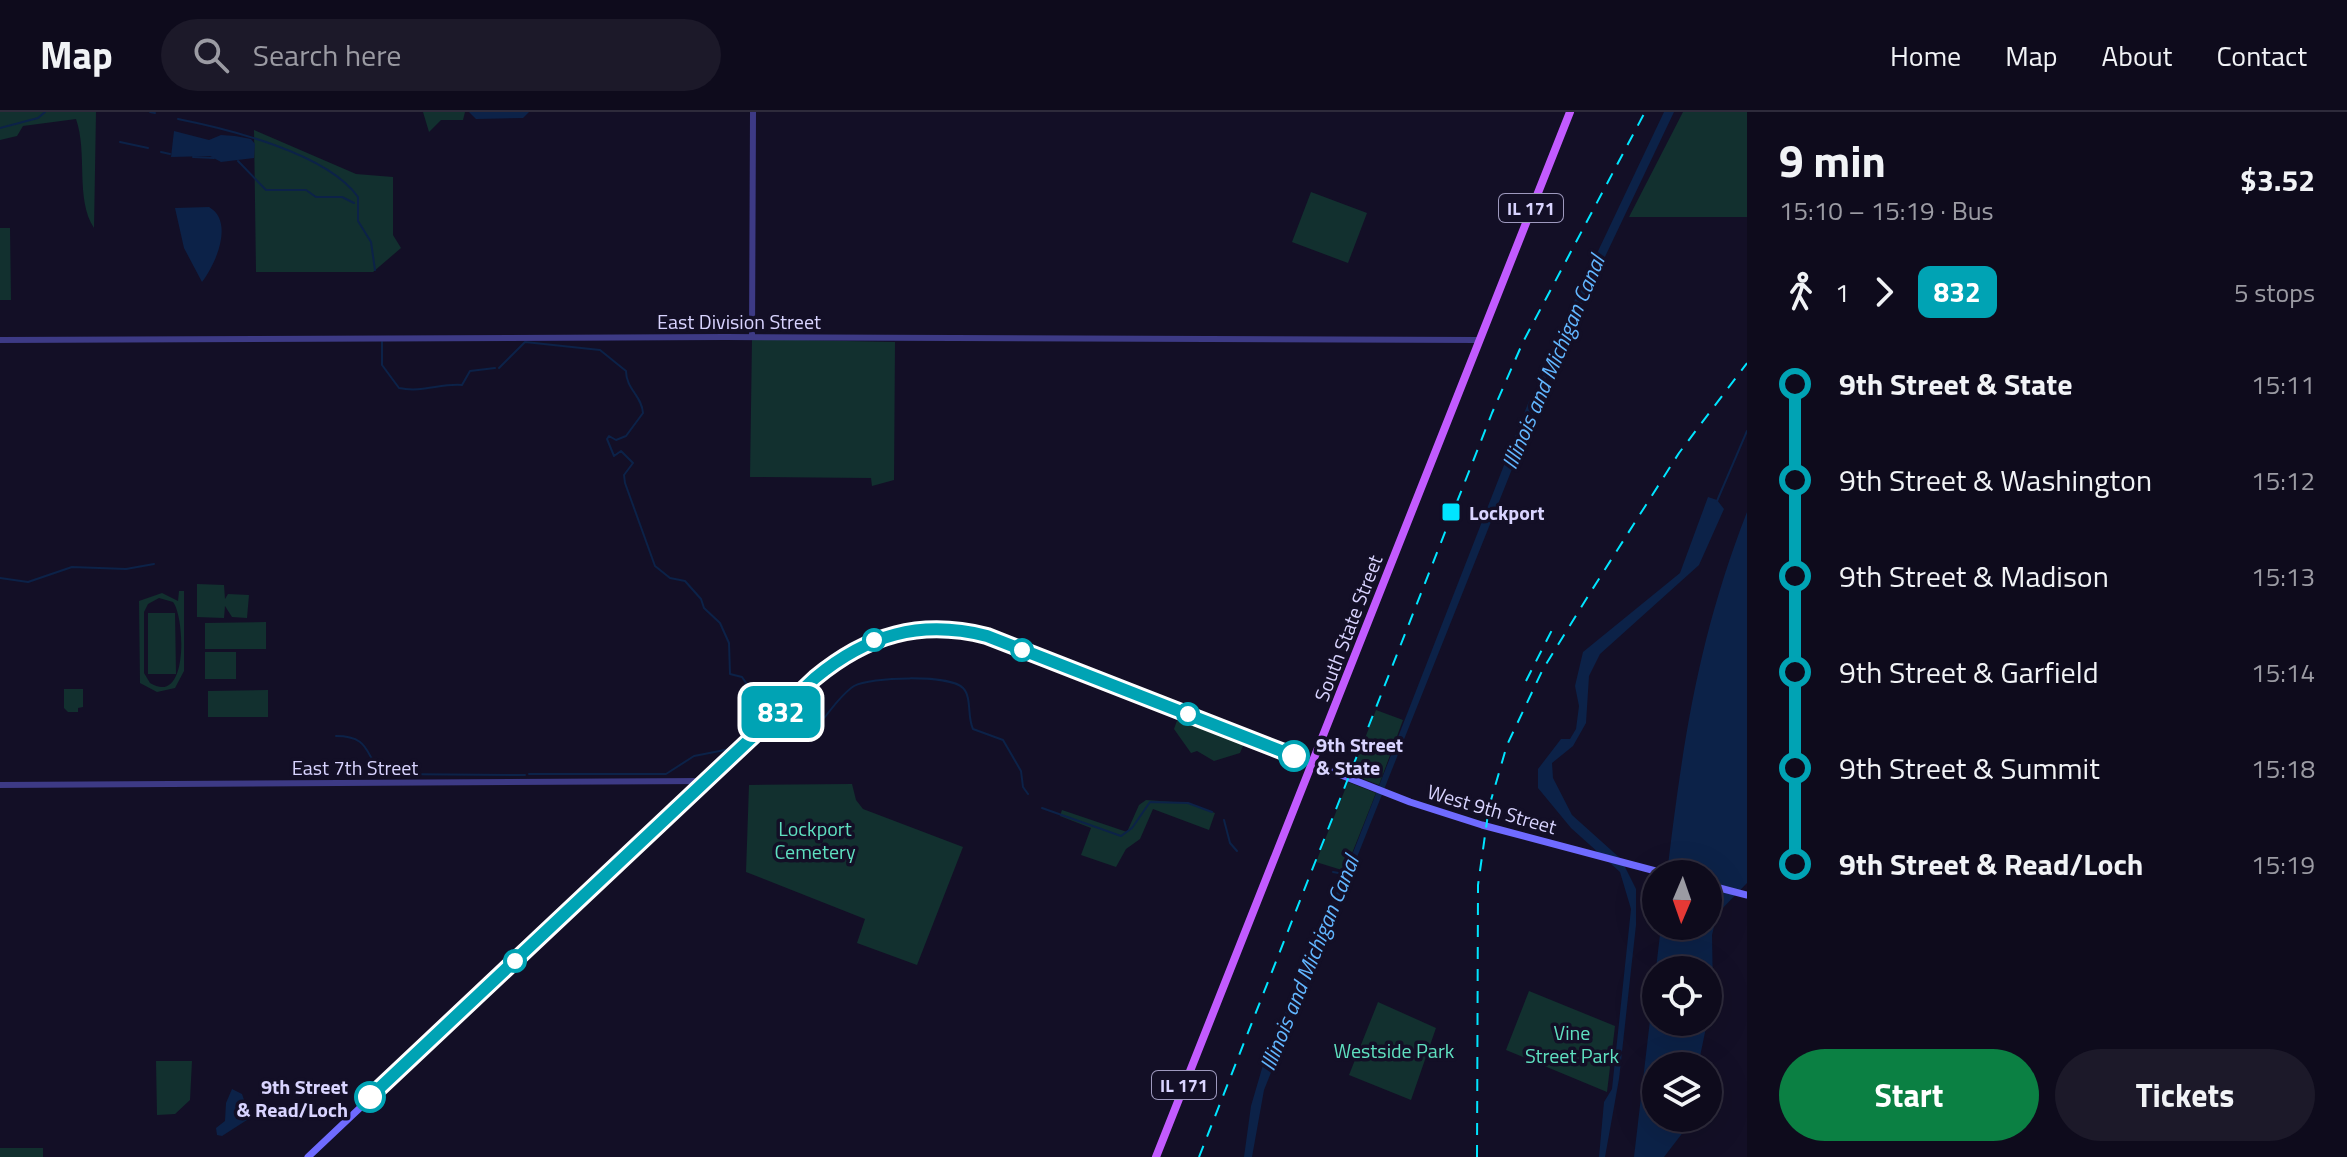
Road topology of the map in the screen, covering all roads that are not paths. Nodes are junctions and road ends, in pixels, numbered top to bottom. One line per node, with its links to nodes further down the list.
1 (753, 112): 3 (street)
2 (1570, 112): 5 (main road, South State Street / IL 171)
3 (752, 337): 4 (street, East Division Street); 5 (street, East Division Street)
4 (0, 340)
5 (1478, 340): 6 (main road, South State Street / IL 171)
6 (1312, 763): 7 (main road, West 9th Street); 9 (main road, West 9th Street); 13 (main road, South State Street / IL 171)
7 (710, 781): 8 (street, East 7th Street); 12 (main road, West 9th Street)
8 (0, 785)
9 (1642, 867)
10 (1722, 889): 11 (main road)
11 (1747, 895)
12 (308, 1157)
13 (1156, 1157)

